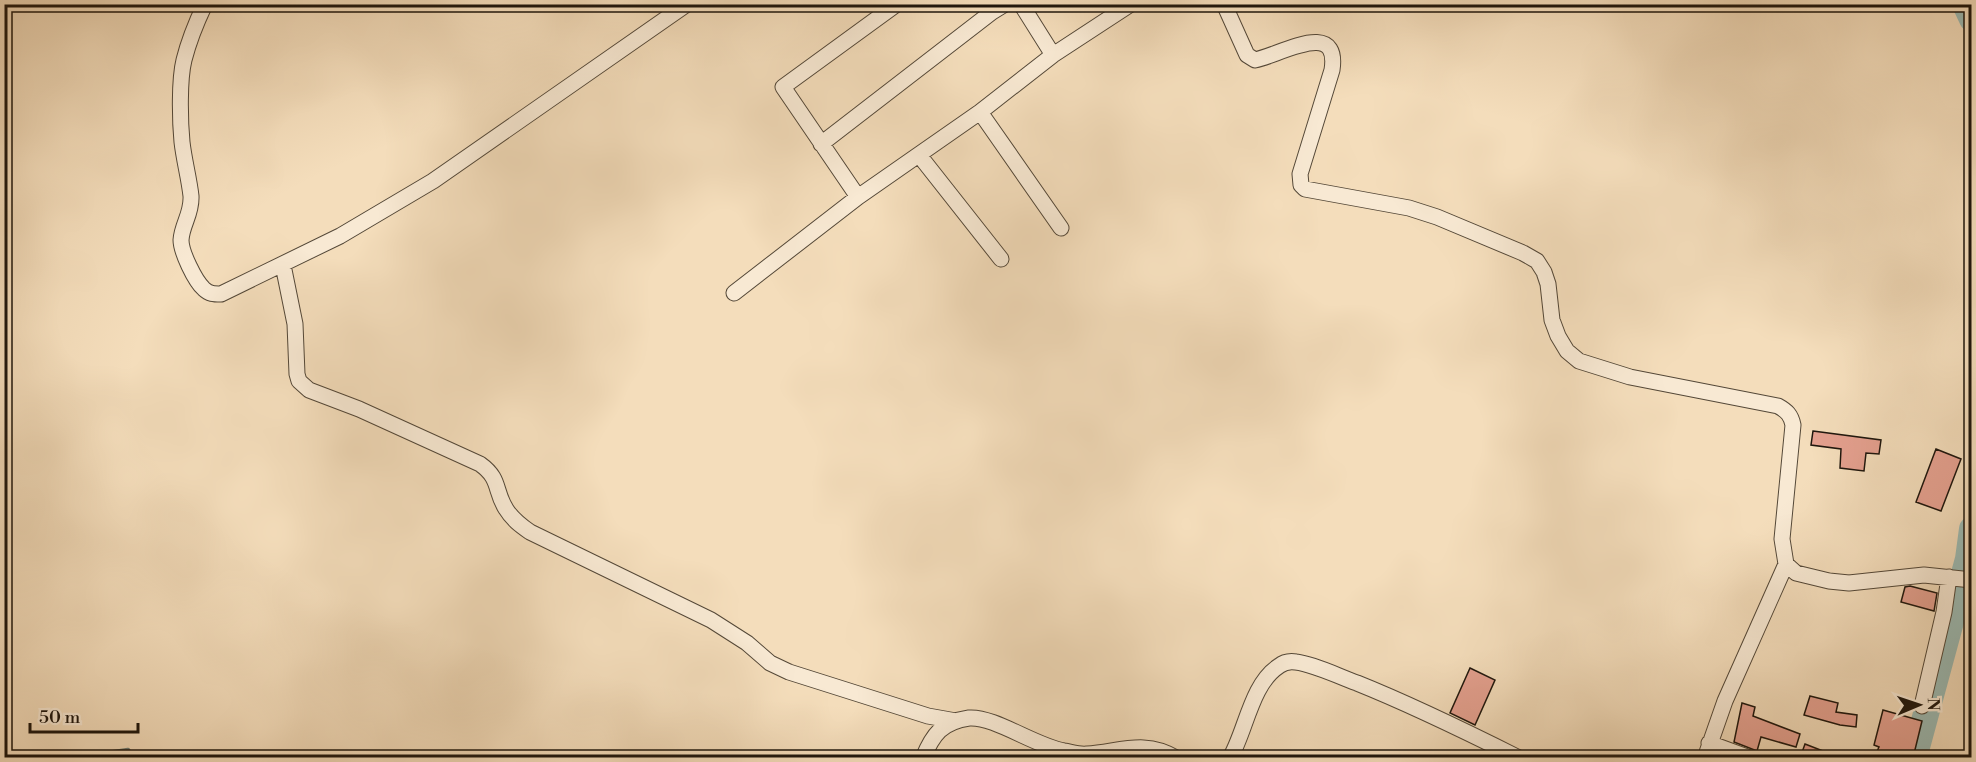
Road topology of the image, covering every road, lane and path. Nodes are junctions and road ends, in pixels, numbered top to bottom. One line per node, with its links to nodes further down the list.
1 (205, 4): 15 (street)
2 (687, 4): 15 (street)
3 (897, 4): 10 (street)
4 (1021, 4): 8 (street)
5 (1131, 4): 8 (street)
6 (1224, 4): 17 (street)
7 (995, 7): 10 (street)
8 (1053, 55): 9 (street)
9 (980, 112): 11 (street); 13 (street)
10 (820, 144): 12 (street)
11 (919, 155): 12 (street); 14 (street)
12 (858, 196): 16 (street)
13 (1061, 228)
14 (1001, 260)
15 (283, 265): 21 (street)
16 (734, 293)
17 (1786, 564): 18 (street); 22 (street)
18 (1952, 578): 19 (street); 20 (street)
19 (1971, 580)
20 (1922, 706)
21 (956, 721): 23 (street); 24 (street)
22 (1707, 750): 27 (street)
23 (923, 758)
24 (1176, 758)
25 (1230, 758): 26 (street)
26 (1519, 758)
27 (1750, 758)

